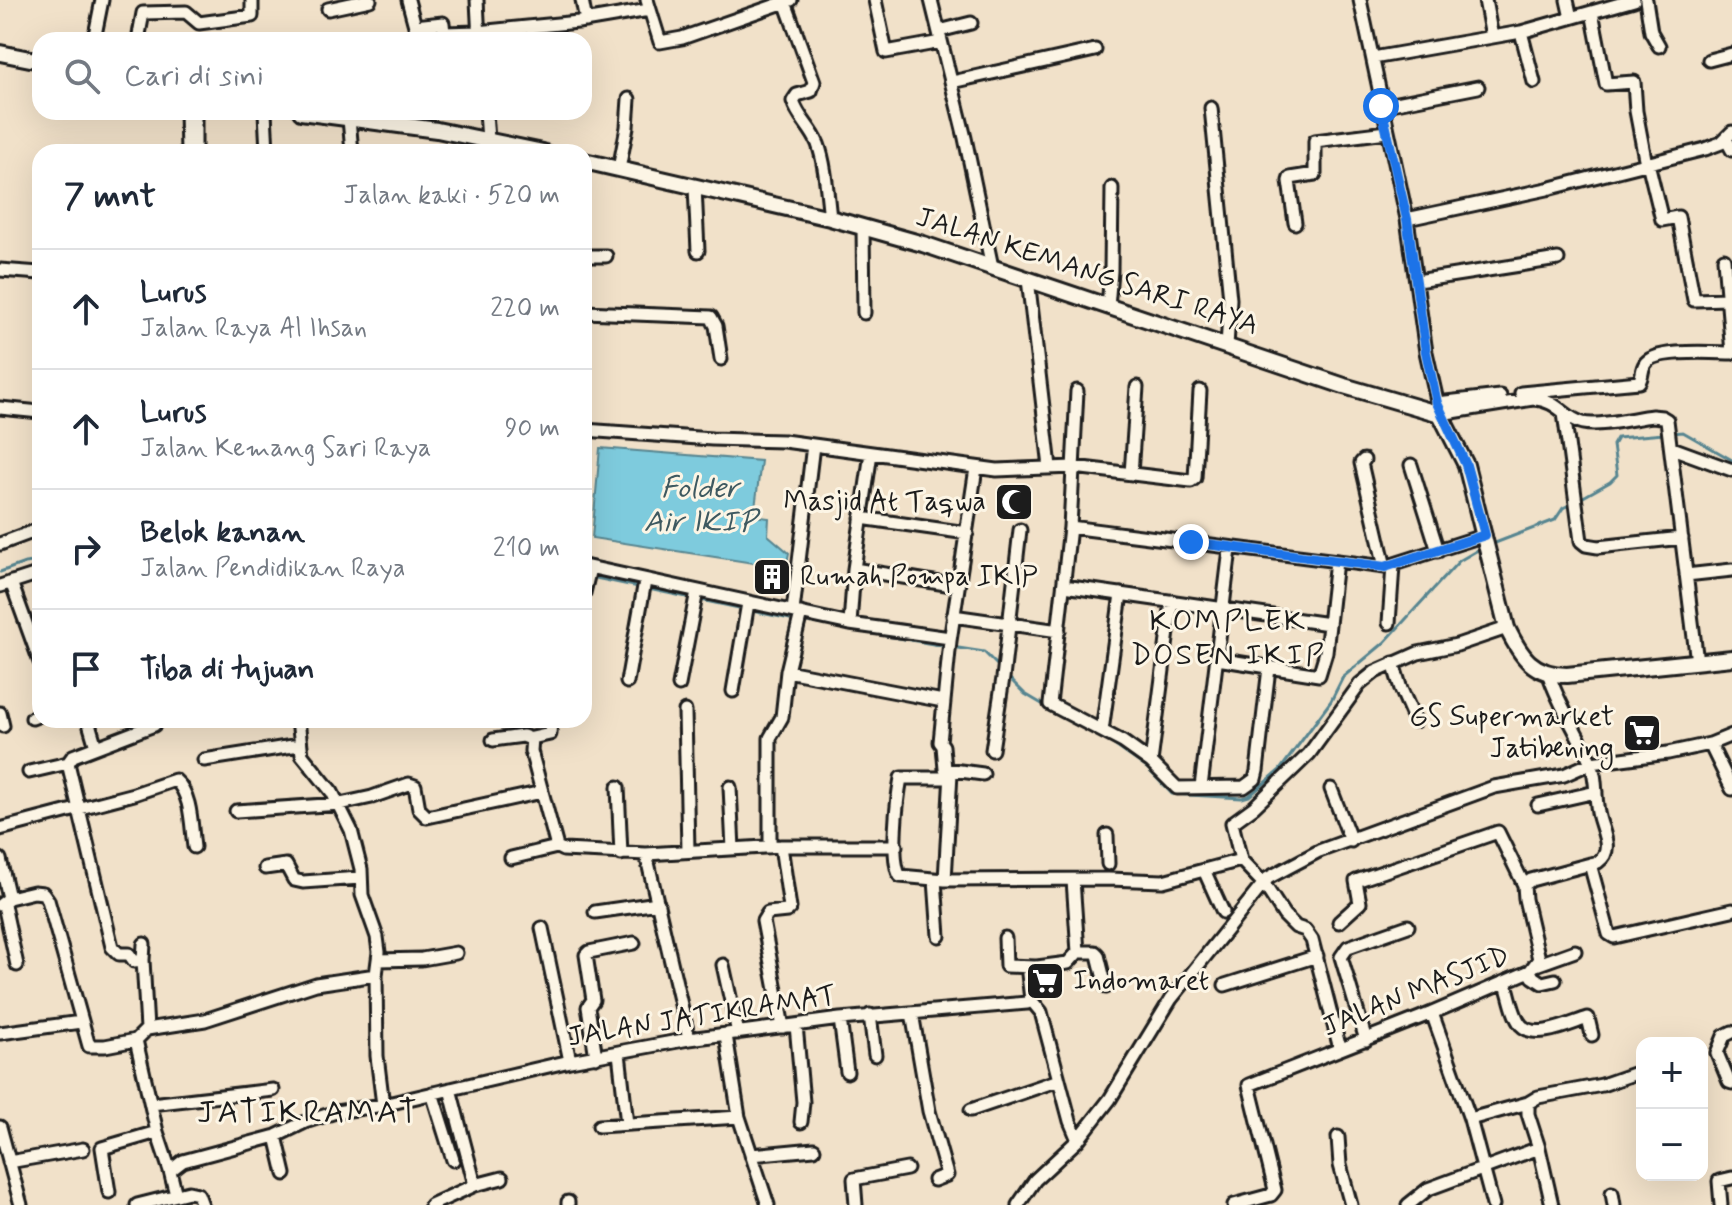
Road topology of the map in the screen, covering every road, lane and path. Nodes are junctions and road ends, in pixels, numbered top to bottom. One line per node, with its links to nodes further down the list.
1 (102, 0): 21 (street)
2 (252, 0): 22 (street)
3 (370, 0): 16 (street)
4 (408, 0): 23 (street)
5 (477, 0): 24 (street)
6 (582, 0): 19 (street)
7 (875, 0): 27 (street)
8 (931, 0): 27 (street)
9 (1360, 0): 33 (street)
10 (1485, 0): 28 (street)
11 (1567, 0): 18 (street)
12 (1634, 0): 17 (street)
13 (1646, 0): 29 (street)
14 (789, 1): 15 (street); 61 (street)
15 (648, 5): 19 (street)
16 (328, 9)
17 (1592, 12): 18 (street); 57 (street)
18 (1571, 18): 26 (street)
19 (586, 21): 25 (street)
20 (971, 23): 27 (street)
21 (96, 32)
22 (139, 32)
23 (444, 32)
24 (479, 32)
25 (508, 32)
26 (1521, 32): 28 (street); 37 (street)
27 (940, 36): 36 (street)
28 (1492, 37): 33 (street)
29 (1659, 46)
30 (1095, 50): 36 (street)
31 (0, 53): 34 (main road)
32 (1732, 54): 35 (street)
33 (1373, 58): 40 (street)
34 (32, 59)
35 (1709, 60)
36 (952, 82): 70 (street)
37 (1534, 82)
38 (1478, 87): 40 (street)
39 (629, 99): 58 (street)
40 (1381, 106): 48 (street)
41 (1211, 108): 79 (street)
42 (186, 120): 51 (street)
43 (195, 120): 52 (street)
44 (265, 120): 53 (street)
45 (349, 120): 54 (street)
46 (356, 120): 49 (main road)
47 (487, 120): 49 (street)
48 (1387, 132): 62 (street); 63 (street)
49 (488, 140): 55 (main road)
50 (1730, 140): 57 (street)
51 (187, 144)
52 (195, 144)
53 (267, 144)
54 (351, 144)
55 (500, 144)
56 (592, 163): 58 (main road, JALAN KEMANG SARI RAYA)
57 (1647, 164): 62 (street); 75 (street)
58 (619, 169): 59 (main road, JALAN KEMANG SARI RAYA)
59 (695, 187): 61 (main road, JALAN KEMANG SARI RAYA); 65 (street)
60 (1112, 188): 76 (street)
61 (830, 218): 64 (main road, JALAN KEMANG SARI RAYA)
62 (1407, 219): 74 (street)
63 (1295, 223)
64 (863, 227): 70 (main road, JALAN KEMANG SARI RAYA); 78 (street)
65 (698, 251)
66 (592, 256): 67 (street)
67 (606, 256)
68 (1558, 259): 74 (street)
69 (1724, 259): 75 (street)
70 (992, 267): 73 (main road, JALAN KEMANG SARI RAYA)
71 (0, 270): 72 (street)
72 (32, 272)
73 (1028, 279): 76 (main road, JALAN KEMANG SARI RAYA); 95 (street)
74 (1417, 281): 86 (street)
75 (1727, 299): 80 (street)
76 (1108, 307): 79 (main road, JALAN KEMANG SARI RAYA)
77 (592, 312): 81 (street)
78 (864, 313)
79 (1227, 346): 86 (main road, JALAN KEMANG SARI RAYA)
80 (1732, 353): 86 (street)
81 (721, 359)
82 (1137, 387): 99 (street)
83 (1077, 391): 96 (street)
84 (1200, 391): 99 (street)
85 (0, 408): 87 (street)
86 (1439, 408): 88 (street); 106 (main road)
87 (32, 411)
88 (1564, 413): 90 (street); 105 (street)
89 (592, 431): 91 (street)
90 (1670, 437): 98 (street); 105 (street)
91 (813, 445): 92 (street); 127 (street)
92 (871, 453): 97 (street); 100 (street)
93 (1364, 460): 111 (street)
94 (1411, 465): 109 (street)
95 (1050, 467): 96 (street); 97 (street)
96 (1074, 467): 99 (street); 102 (street)
97 (976, 468): 101 (street)
98 (1732, 470)
99 (1131, 474)
100 (861, 518): 101 (street); 112 (street)
101 (968, 527): 118 (street)
102 (1070, 527): 108 (street); 119 (street)
103 (1020, 530): 130 (street)
104 (32, 532): 107 (street)
105 (1682, 538): 114 (street)
106 (1486, 541): 109 (street); 132 (main road)
107 (0, 544)
108 (1230, 549): 110 (street); 125 (street)
109 (1438, 551): 111 (street)
110 (1336, 561): 111 (street); 131 (street)
111 (1389, 567): 128 (street)
112 (854, 569): 118 (street); 129 (street)
113 (1732, 570): 114 (street)
114 (1686, 575): 138 (street)
115 (32, 576): 117 (street)
116 (592, 577): 120 (street)
117 (5, 584): 135 (street)
118 (958, 586): 126 (street)
119 (1064, 586): 121 (street); 133 (street)
120 (644, 587): 122 (street); 143 (street)
121 (1121, 594): 123 (street); 155 (street)
122 (695, 597): 124 (street); 144 (street)
123 (1172, 601): 125 (street); 164 (street)
124 (746, 608): 127 (street); 145 (street)
125 (1223, 608): 131 (street); 137 (street)
126 (953, 616): 130 (street); 134 (street)
127 (797, 617): 129 (street); 141 (street)
128 (1389, 623)
129 (850, 624): 134 (street)
130 (1009, 624): 133 (street); 162 (street)
131 (1329, 624): 140 (street)
132 (1507, 628): 139 (street); 142 (main road)
133 (1059, 631): 155 (street)
134 (950, 643): 146 (street)
135 (32, 644)
136 (1732, 658): 138 (main road)
137 (1217, 659): 140 (street); 172 (street)
138 (1697, 662): 142 (main road)
139 (1393, 663): 149 (street); 194 (street)
140 (1269, 668): 172 (street)
141 (787, 671): 146 (street); 187 (street)
142 (1549, 675): 166 (street)
143 (627, 682)
144 (679, 685)
145 (733, 691)
146 (943, 701): 169 (street)
147 (685, 711): 189 (street)
148 (0, 713): 150 (street)
149 (1415, 721)
150 (3, 726)
151 (90, 728): 161 (street)
152 (146, 728): 161 (street)
153 (298, 728): 160 (street)
154 (550, 728): 157 (street)
155 (1102, 731): 164 (street)
156 (1732, 735): 159 (street)
157 (531, 739): 158 (street); 175 (street)
158 (493, 740)
159 (1710, 744): 166 (street); 174 (street)
160 (299, 745): 163 (street); 177 (street)
161 (96, 747): 165 (street)
162 (992, 750)
163 (204, 760)
164 (1151, 762): 172 (street)
165 (68, 763): 167 (street); 179 (street)
166 (1591, 763): 176 (street); 183 (street)
167 (29, 772)
168 (983, 774): 169 (street)
169 (950, 775): 184 (street); 200 (street)
170 (618, 787): 190 (street)
171 (730, 787): 188 (street)
172 (1201, 787)
173 (1331, 789): 183 (street)
174 (1732, 789)
175 (542, 792): 177 (street); 186 (street)
176 (1596, 792): 178 (street); 196 (street)
177 (340, 804): 180 (street); 199 (street)
178 (1538, 805)
179 (79, 807): 181 (street); 185 (street); 220 (street)
180 (236, 811)
181 (0, 829)
182 (1107, 835): 195 (street)
183 (1351, 841): 202 (street)
184 (896, 846): 187 (street); 200 (street)
185 (194, 847)
186 (557, 847): 190 (street); 192 (street)
187 (776, 847): 188 (street); 238 (street)
188 (733, 849): 189 (street)
189 (688, 851): 191 (street)
190 (621, 854): 191 (street)
191 (646, 854): 205 (street)
192 (511, 858)
193 (0, 859): 204 (street)
194 (1241, 860): 198 (street); 202 (street)
195 (1108, 864)
196 (1590, 864): 203 (street); 206 (street)
197 (265, 868): 199 (street)
198 (1204, 870): 201 (street); 208 (street)
199 (360, 878): 221 (street)
200 (940, 880): 201 (street); 212 (street)
201 (1073, 880): 217 (street)
202 (1264, 884): 219 (street); 275 (street)
203 (1524, 885): 209 (street, JALAN MASJID); 225 (street, JALAN MASJID)
204 (4, 903): 222 (street); 237 (street)
205 (658, 903): 207 (street); 245 (street)
206 (1732, 910)
207 (595, 912)
208 (1223, 912)
209 (1339, 922)
210 (1408, 926): 247 (street)
211 (542, 928): 254 (street)
212 (939, 936)
213 (1005, 938): 224 (street)
214 (634, 943): 253 (street)
215 (144, 944): 220 (street)
216 (1575, 951): 225 (street)
217 (1078, 952): 224 (street); 231 (street)
218 (456, 953): 221 (street)
219 (1317, 956): 230 (street); 248 (street)
220 (143, 960): 240 (street)
221 (378, 960): 226 (street)
222 (17, 965)
223 (723, 965): 241 (street)
224 (1037, 967): 232 (street)
225 (1533, 968): 227 (street); 229 (street, JALAN MASJID)
226 (376, 975): 240 (street); 264 (street)
227 (1555, 980)
228 (768, 983): 238 (street)
229 (1506, 984): 234 (street, JALAN MASJID); 244 (street)
230 (1225, 985)
231 (1106, 987)
232 (1031, 1000): 233 (street, JALAN JATIKRAMAT); 257 (street)
233 (912, 1013): 235 (street, JALAN JATIKRAMAT); 288 (street)
234 (1432, 1013): 247 (street, JALAN MASJID); 267 (street)
235 (870, 1015): 236 (street, JALAN JATIKRAMAT); 252 (street)
236 (840, 1019): 239 (street, JALAN JATIKRAMAT); 255 (street)
237 (81, 1022): 243 (street); 246 (street)
238 (779, 1025): 239 (street, JALAN JATIKRAMAT); 241 (street, JALAN JATIKRAMAT)
239 (796, 1025): 268 (street)
240 (147, 1029): 246 (street)
241 (733, 1031): 245 (street, JALAN JATIKRAMAT); 266 (street)
242 (1732, 1032): 250 (street)
243 (0, 1033)
244 (1592, 1035)
245 (689, 1039): 249 (street, JALAN JATIKRAMAT)
246 (136, 1040): 263 (street)
247 (1366, 1040): 248 (street, JALAN MASJID)
248 (1340, 1049): 299 (street, JALAN MASJID)
249 (619, 1053): 253 (street, JALAN JATIKRAMAT); 269 (street)
250 (1717, 1053): 251 (street); 258 (street)
251 (1708, 1054)
252 (875, 1055)
253 (596, 1057): 254 (street, JALAN JATIKRAMAT)
254 (570, 1061): 259 (street, JALAN JATIKRAMAT)
255 (847, 1072)
256 (1636, 1073): 262 (street)
257 (1059, 1080): 265 (street); 275 (street)
258 (1732, 1083)
259 (450, 1089): 261 (street, JALAN JATIKRAMAT); 289 (street)
260 (273, 1090): 263 (street)
261 (432, 1093): 264 (street, JALAN JATIKRAMAT); 280 (street)
262 (1528, 1103): 267 (street); 276 (street)
263 (151, 1104): 272 (street)
264 (383, 1105): 273 (street, JALAN JATIKRAMAT)
265 (971, 1110)
266 (739, 1117): 269 (street); 279 (street)
267 (1470, 1119): 282 (street)
268 (801, 1122)
269 (627, 1124): 270 (street)
270 (599, 1126)
271 (0, 1127): 281 (street)
272 (157, 1132): 284 (street); 290 (street)
273 (276, 1136): 284 (street, JALAN JATIKRAMAT); 285 (street)
274 (1338, 1137): 300 (street)
275 (1078, 1140): 298 (street)
276 (1539, 1148): 282 (street); 303 (street)
277 (83, 1149): 281 (street)
278 (814, 1149): 279 (street)
279 (751, 1155): 296 (street)
280 (453, 1160)
281 (9, 1162): 292 (street)
282 (1483, 1167): 301 (street); 302 (street)
283 (907, 1169): 297 (street)
284 (170, 1171): 291 (street)
285 (285, 1174)
286 (502, 1178): 289 (street)
287 (1729, 1178): 304 (street)
288 (934, 1180)
289 (475, 1185): 295 (street)
290 (109, 1192)
291 (176, 1195): 293 (street); 294 (street)
292 (21, 1205)
293 (137, 1205)
294 (202, 1205)
295 (431, 1205)
296 (768, 1205)
297 (856, 1205)
298 (1018, 1205)
299 (1234, 1205)
300 (1351, 1205)
301 (1408, 1205)
302 (1493, 1205)
303 (1552, 1205)
304 (1721, 1205)

